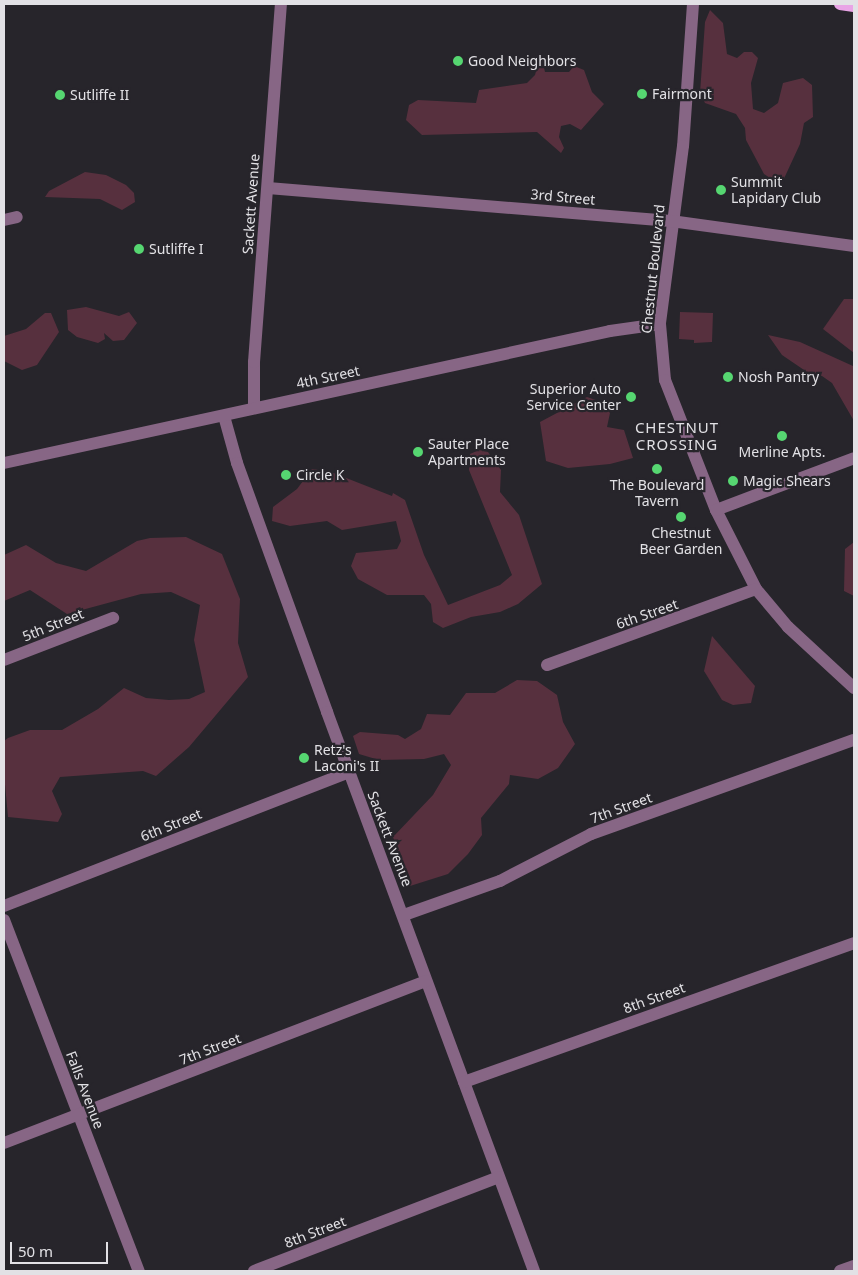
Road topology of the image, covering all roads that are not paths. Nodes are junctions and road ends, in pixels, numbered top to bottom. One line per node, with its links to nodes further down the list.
1 (281, 4): 5 (street, Sackett Avenue)
2 (693, 4): 8 (street, Chestnut Boulevard)
3 (840, 4): 4 (main road)
4 (854, 6)
5 (268, 188): 8 (street, 3rd Street); 11 (street, Sackett Avenue)
6 (17, 217): 7 (street)
7 (4, 220)
8 (671, 221): 9 (street, 3rd Street); 10 (street, Chestnut Boulevard)
9 (854, 246)
10 (660, 324): 11 (street, 4th Street); 15 (street, Chestnut Boulevard)
11 (254, 407): 12 (street, 4th Street)
12 (224, 416): 14 (street, 4th Street); 22 (street, Sackett Avenue)
13 (854, 458): 15 (street)
14 (4, 463)
15 (716, 510): 16 (street, Chestnut Boulevard)
16 (756, 589): 19 (street, 6th Street); 20 (street, Chestnut Boulevard)
17 (113, 618): 18 (street, 5th Street)
18 (4, 660)
19 (547, 665)
20 (854, 688)
21 (854, 740): 24 (street, 7th Street)
22 (349, 772): 23 (street, 6th Street); 24 (street, Sackett Avenue)
23 (4, 906)
24 (404, 915): 27 (street, Sackett Avenue)
25 (4, 920): 29 (street, Falls Avenue)
26 (854, 943): 28 (street, 8th Street)
27 (426, 981): 28 (street, Sackett Avenue); 29 (street, 7th Street)
28 (464, 1082): 31 (street, Sackett Avenue)
29 (79, 1114): 30 (street, 7th Street); 33 (street, Falls Avenue)
30 (4, 1143)
31 (499, 1177): 34 (street, 8th Street); 35 (street, Sackett Avenue)
32 (854, 1266): 36 (street)
33 (139, 1271)
34 (254, 1271)
35 (534, 1271)
36 (840, 1271)

